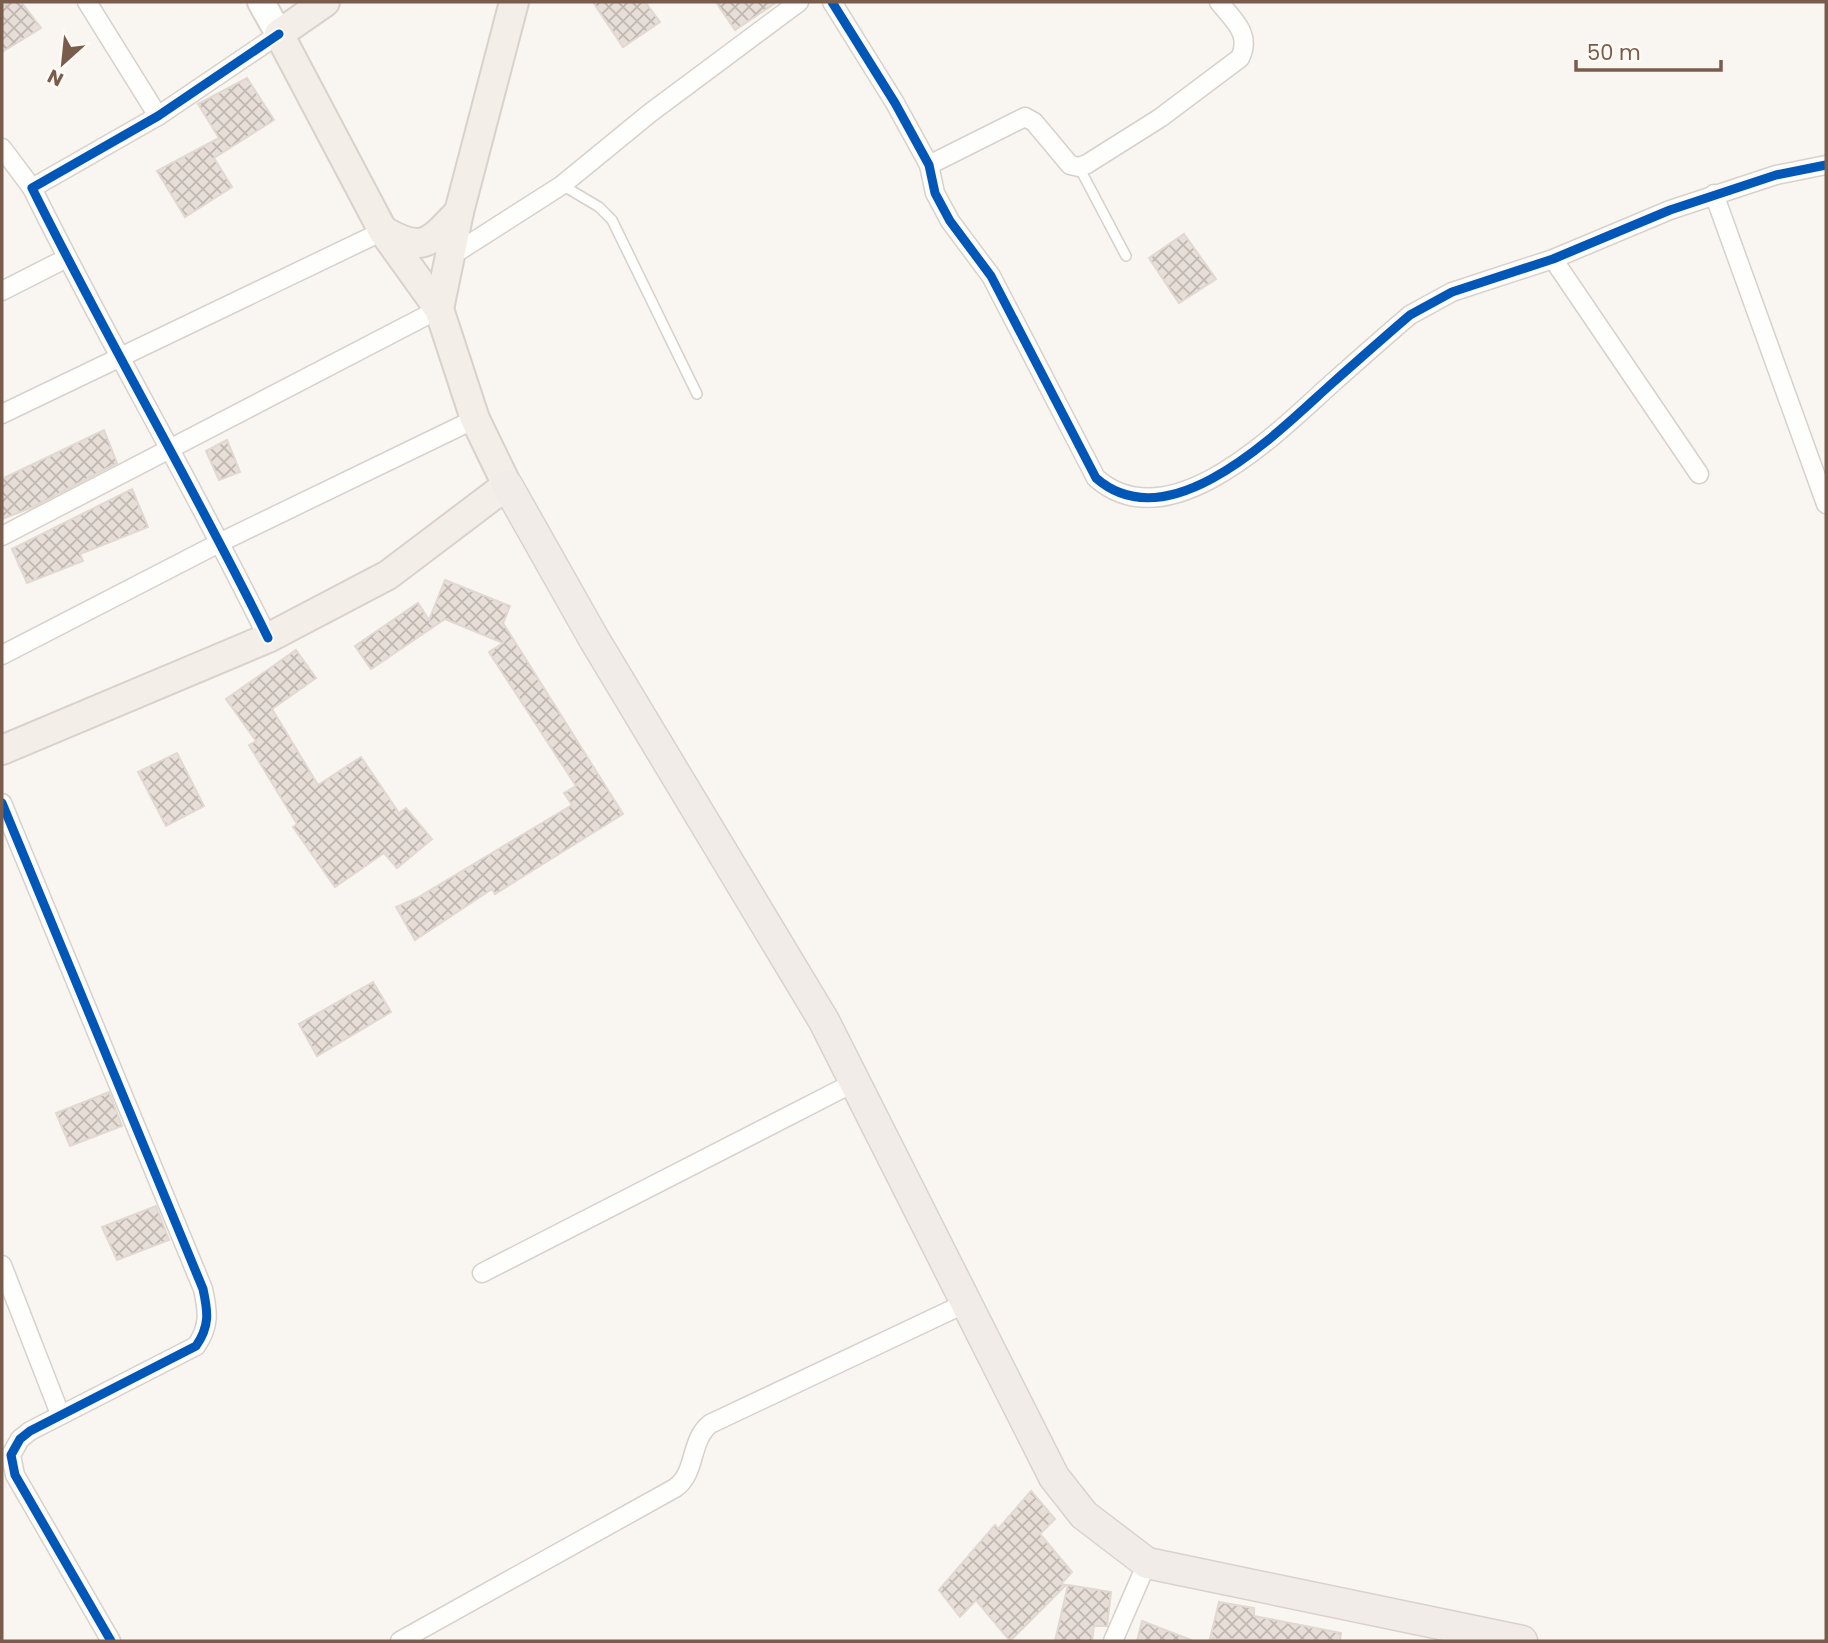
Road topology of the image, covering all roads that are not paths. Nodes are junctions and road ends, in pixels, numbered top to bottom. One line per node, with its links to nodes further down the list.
1 (87, 2): 9 (street)
2 (261, 2): 8 (main road)
3 (325, 2): 8 (main road)
4 (514, 2): 17 (main road)
5 (799, 2): 14 (street)
6 (832, 2): 11 (street)
7 (1219, 2): 13 (street)
8 (279, 34): 9 (street); 18 (main road)
9 (158, 116): 15 (street)
10 (2, 148): 15 (street)
11 (929, 165): 13 (street); 22 (street)
12 (1826, 165): 16 (street)
13 (1079, 167): 20 (lane)
14 (562, 185): 19 (street); 26 (lane)
15 (32, 188): 21 (street)
16 (1714, 194): 22 (street); 32 (street)
17 (459, 212): 18 (main road); 19 (main road)
18 (383, 231): 24 (main road); 25 (street)
19 (451, 256): 24 (main road)
20 (1126, 256)
21 (67, 258): 23 (street); 25 (street)
22 (1553, 259): 30 (street)
23 (2, 291)
24 (439, 309): 28 (main road); 29 (street)
25 (121, 355): 27 (street); 29 (street)
26 (698, 394)
27 (2, 414)
28 (475, 419): 31 (main road); 34 (street)
29 (171, 451): 33 (street); 34 (street)
30 (1699, 474)
31 (507, 485): 35 (main road); 39 (highway)
32 (1826, 504)
33 (2, 537)
34 (221, 542): 35 (street); 36 (street)
35 (268, 638): 37 (main road)
36 (2, 655)
37 (2, 749)
38 (2, 803): 43 (street)
39 (855, 1082): 41 (street); 42 (highway)
40 (2, 1265): 43 (street)
41 (482, 1273)
42 (966, 1303): 44 (highway); 46 (street)
43 (60, 1414): 45 (street)
44 (1147, 1563): 47 (street); 48 (highway)
45 (111, 1641)
46 (400, 1641)
47 (1112, 1641)
48 (1522, 1641)

